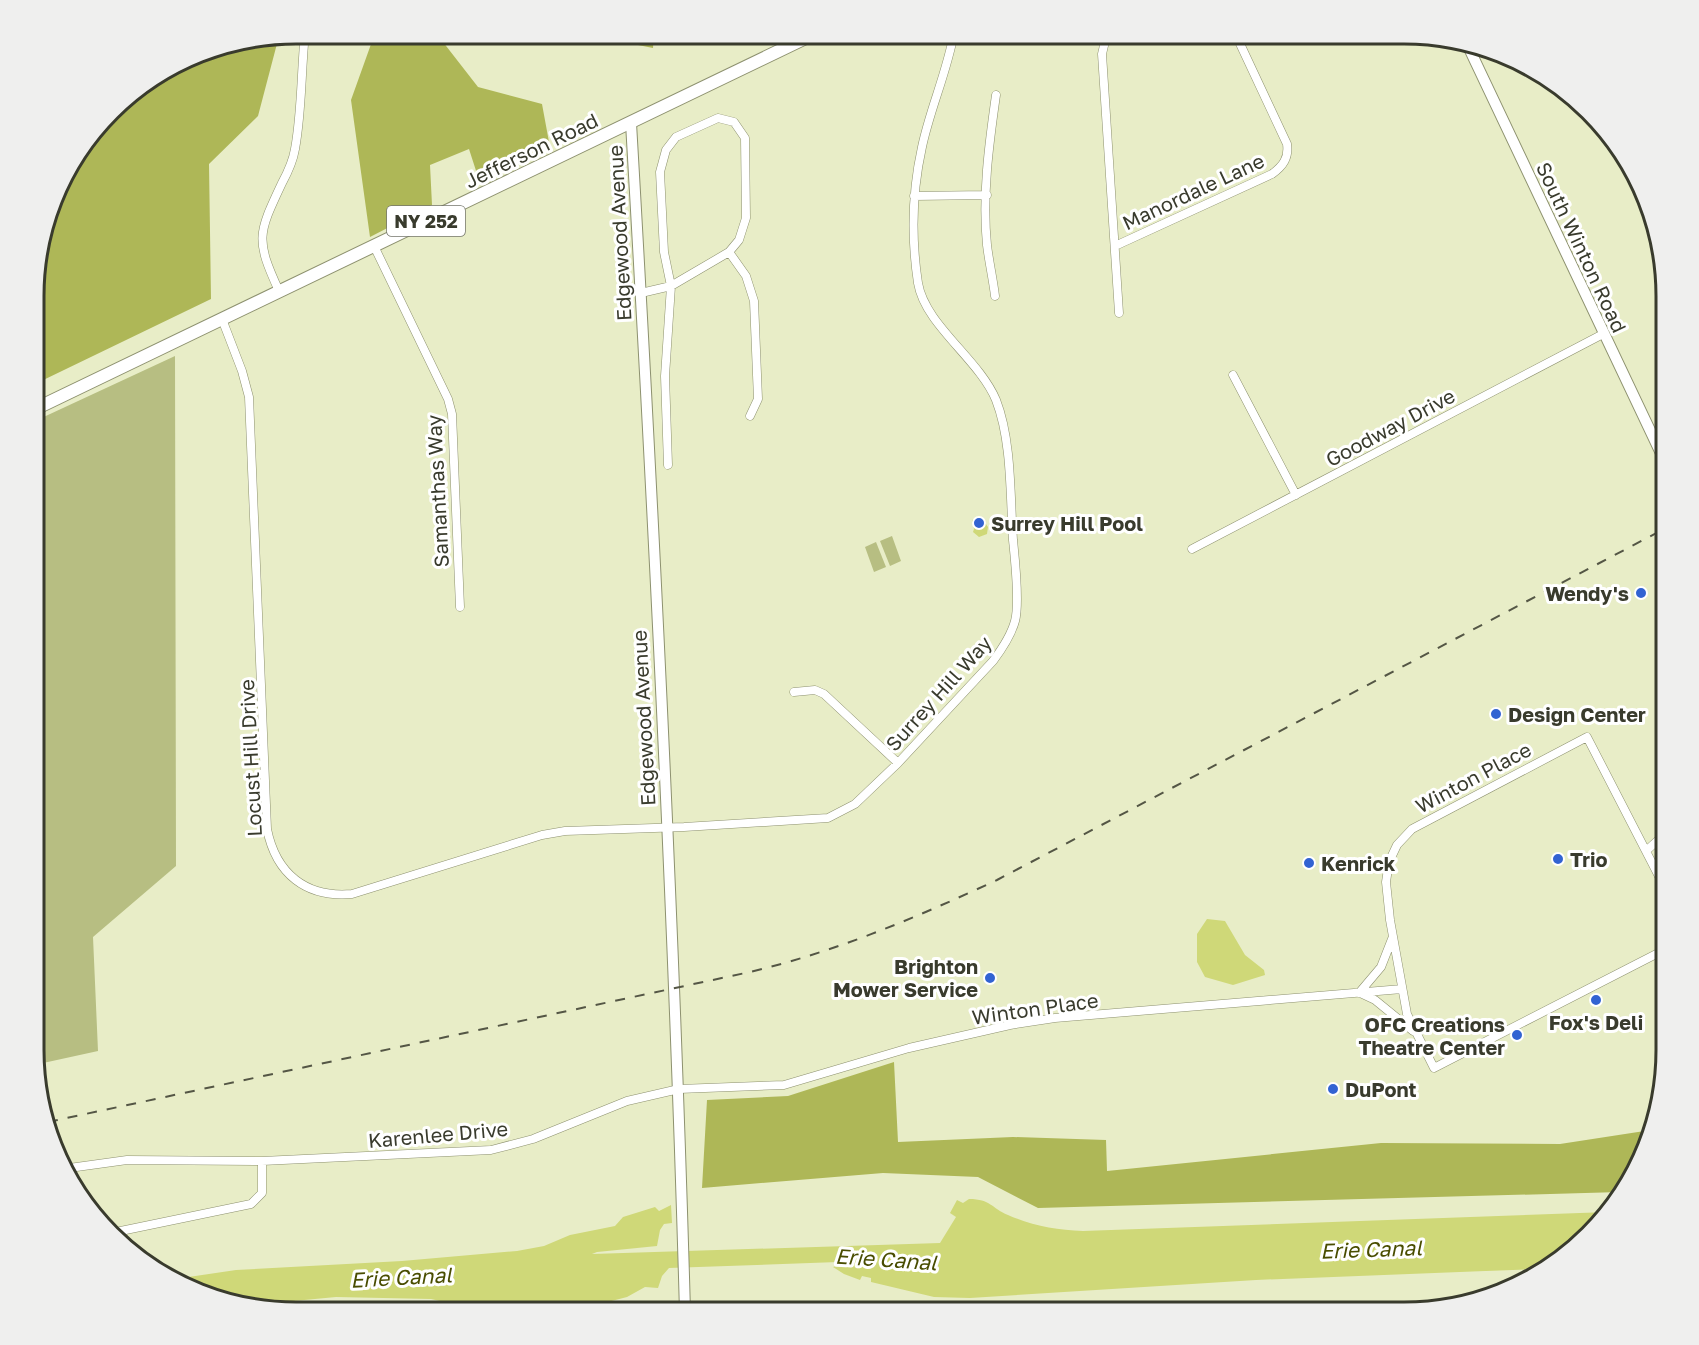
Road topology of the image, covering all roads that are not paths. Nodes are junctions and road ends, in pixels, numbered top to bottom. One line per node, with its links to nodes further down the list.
1 (304, 44): 15 (street)
2 (793, 44): 8 (main road, Jefferson Road / NY 252)
3 (951, 44): 10 (street, Surrey Hill Way)
4 (1104, 44): 12 (street)
5 (1240, 44): 12 (street, Manordale Lane)
6 (1471, 53): 20 (street, South Winton Road)
7 (996, 95): 9 (street)
8 (631, 123): 11 (main road, Jefferson Road / NY 252); 16 (street, Edgewood Avenue)
9 (987, 195): 10 (street); 17 (street)
10 (914, 196): 30 (street, Surrey Hill Way)
11 (374, 246): 15 (main road, Jefferson Road / NY 252); 28 (street, Samanthas Way)
12 (1115, 246): 18 (street)
13 (729, 252): 14 (street); 14 (street); 23 (street)
14 (671, 285): 16 (street); 25 (street)
15 (279, 291): 19 (main road, Jefferson Road / NY 252)
16 (641, 293): 31 (street, Edgewood Avenue)
17 (996, 296)
18 (1119, 314)
19 (222, 319): 22 (main road, Jefferson Road / NY 252); 31 (street, Locust Hill Drive)
20 (1603, 334): 24 (street, South Winton Road); 26 (street, Goodway Drive)
21 (1233, 375): 26 (street)
22 (44, 405)
23 (750, 416)
24 (1656, 443)
25 (668, 465)
26 (1296, 495): 27 (street, Goodway Drive)
27 (1192, 549)
28 (460, 607)
29 (794, 692): 30 (street)
30 (898, 763): 31 (street, Surrey Hill Way)
31 (666, 827): 40 (street, Edgewood Avenue)
32 (1656, 842): 33 (street)
33 (1646, 851): 34 (street, Winton Place); 35 (street, Winton Place)
34 (1656, 870)
35 (1393, 938): 37 (street, Winton Place); 38 (street)
36 (1656, 954): 39 (street, Winton Place)
37 (1402, 989): 38 (street, Winton Place); 39 (street, Winton Place)
38 (1359, 993): 39 (street); 40 (street, Winton Place)
39 (1417, 1034)
40 (679, 1089): 41 (street, Karenlee Drive); 44 (street, Edgewood Avenue)
41 (262, 1161): 42 (street, Karenlee Drive); 43 (street)
42 (72, 1168)
43 (120, 1231)
44 (684, 1302)

